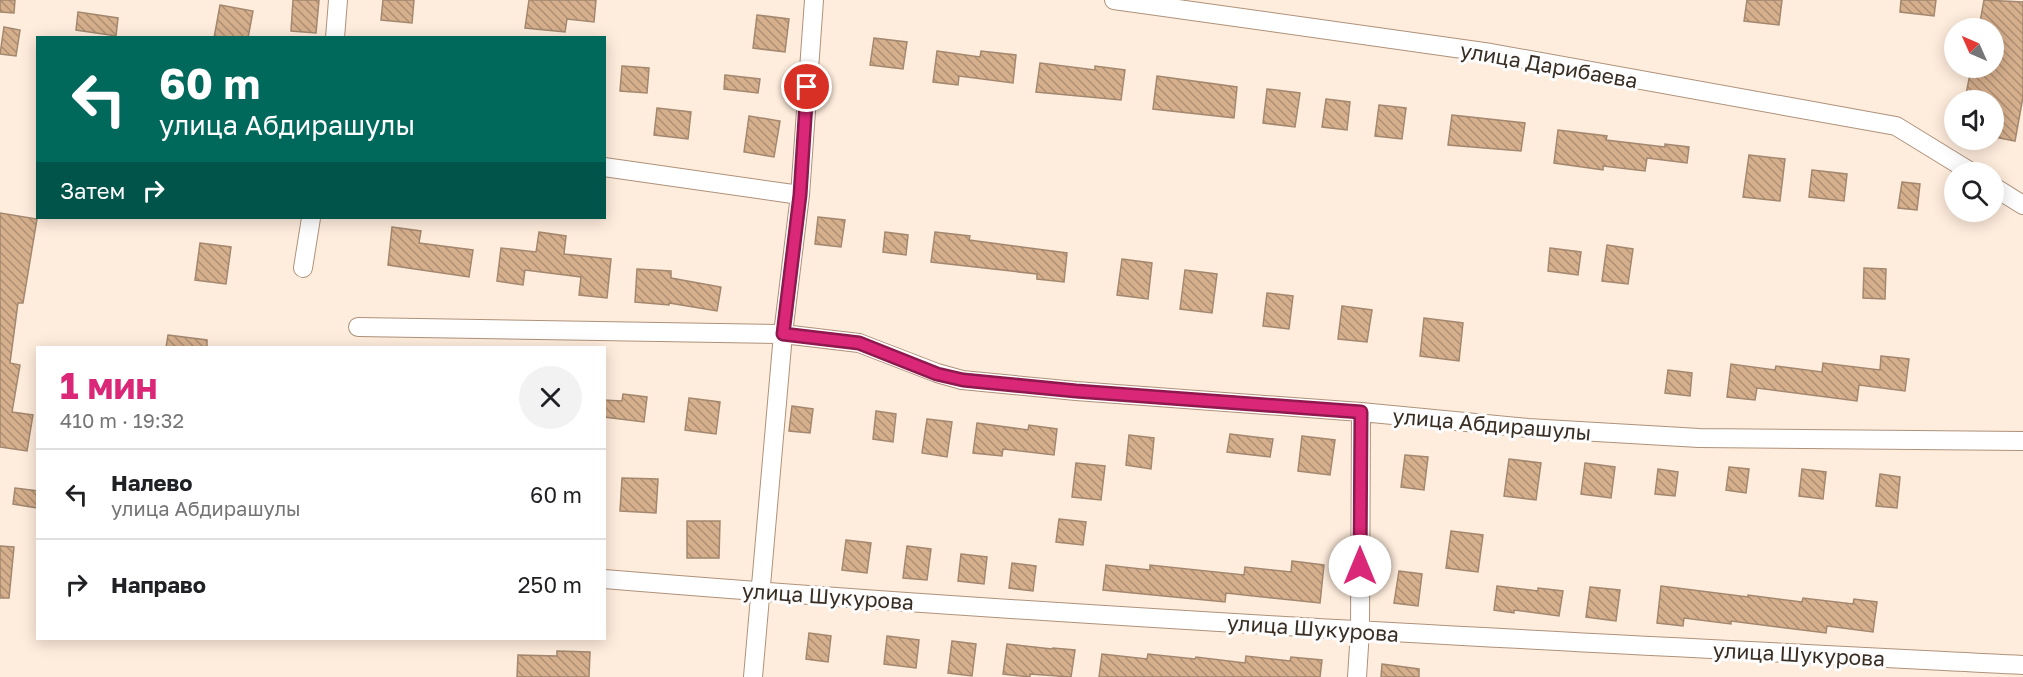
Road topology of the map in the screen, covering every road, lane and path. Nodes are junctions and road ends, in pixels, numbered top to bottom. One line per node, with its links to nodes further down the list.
1 (338, 0): 4 (street)
2 (814, 0): 8 (street)
3 (1114, 0): 5 (street, улица Дарибаева)
4 (335, 36)
5 (1955, 162)
6 (606, 167): 8 (street)
7 (2004, 193): 9 (street)
8 (800, 195): 13 (street)
9 (2023, 205)
10 (311, 219): 11 (street)
11 (303, 268)
12 (358, 327): 13 (street, улица Абдирашулы)
13 (783, 334): 14 (street, улица Абдирашулы); 17 (street)
14 (1361, 412): 15 (street, улица Абдирашулы); 18 (street)
15 (2023, 441)
16 (606, 579): 17 (street, улица Шукурова)
17 (760, 592): 18 (street, улица Шукурова); 20 (street)
18 (1360, 631): 19 (street, улица Шукурова); 21 (street)
19 (2023, 665)
20 (753, 677)
21 (1357, 677)

